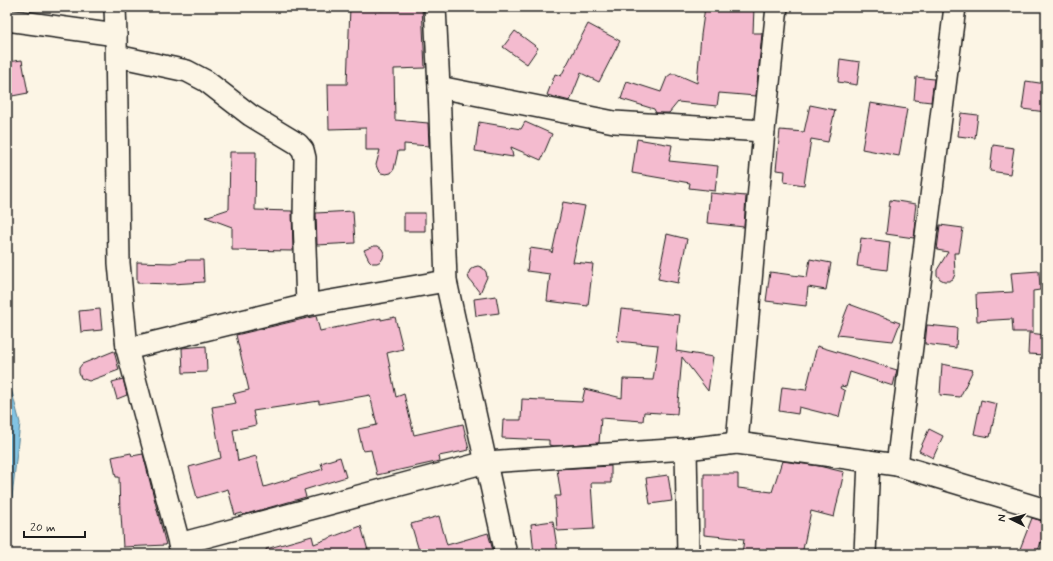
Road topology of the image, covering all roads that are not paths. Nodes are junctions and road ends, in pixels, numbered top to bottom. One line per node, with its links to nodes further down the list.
1 (115, 7): 6 (street)
2 (435, 7): 8 (street)
3 (777, 7): 9 (street)
4 (955, 7): 17 (street)
5 (7, 20): 6 (street)
6 (116, 35): 7 (street)
7 (117, 56): 11 (street); 12 (street)
8 (440, 87): 9 (street); 10 (street)
9 (764, 131): 13 (street)
10 (446, 281): 11 (street); 16 (street)
11 (307, 305): 12 (street)
12 (127, 349): 19 (street)
13 (737, 443): 14 (street); 15 (street)
14 (686, 449): 16 (street); 21 (street)
15 (869, 461): 17 (street); 22 (street)
16 (486, 462): 19 (street); 20 (street)
17 (897, 466): 18 (street)
18 (1046, 510)
19 (180, 549)
20 (506, 554)
21 (688, 554)
22 (865, 554)

